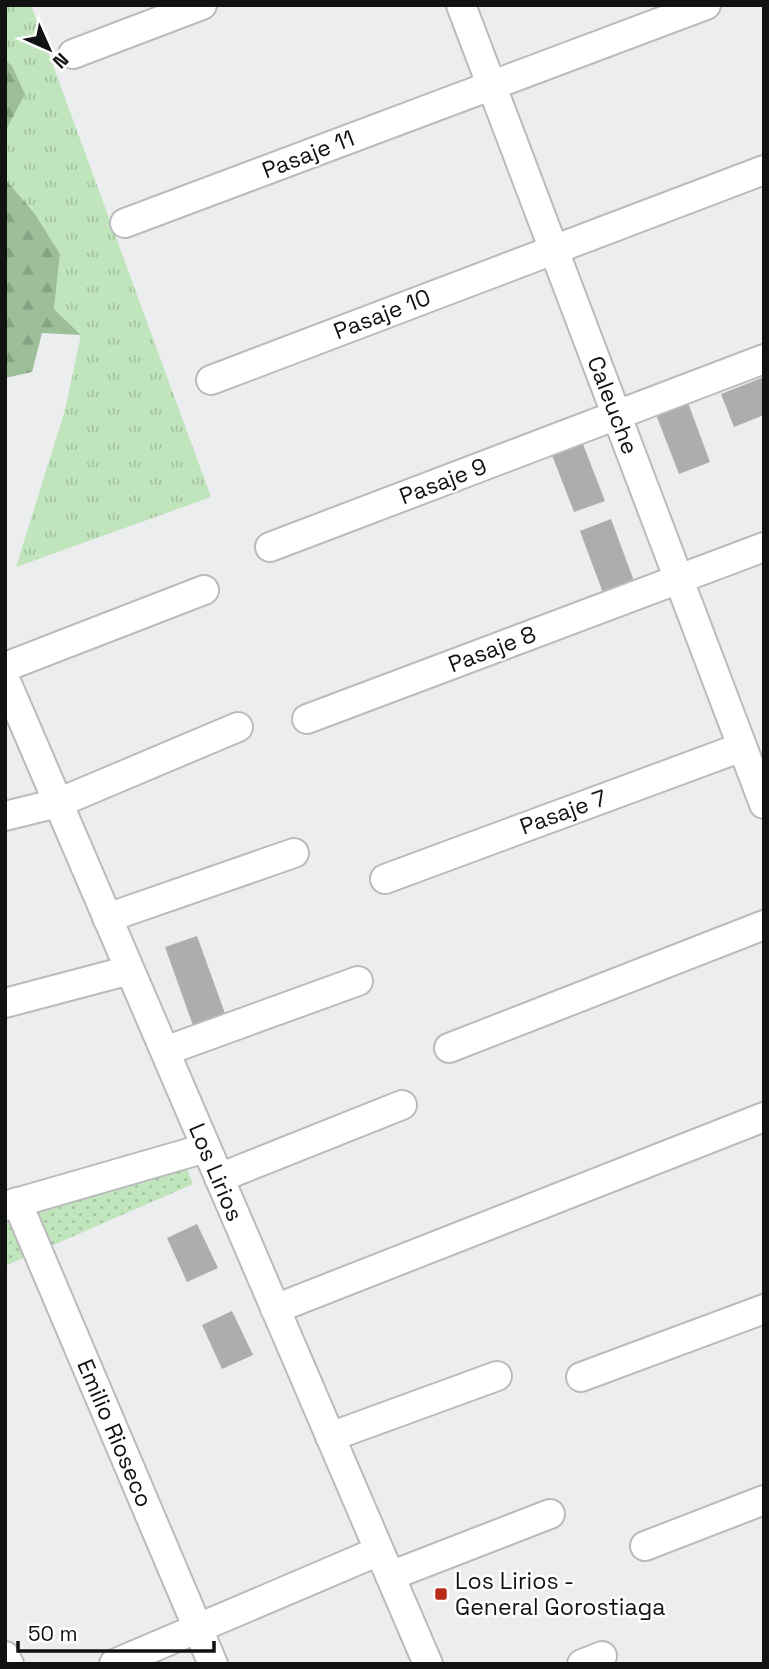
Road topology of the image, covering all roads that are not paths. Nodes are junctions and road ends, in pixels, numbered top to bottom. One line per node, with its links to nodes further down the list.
1 (202, 5): 4 (street)
2 (461, 5): 5 (street, Caleuche)
3 (706, 5): 5 (street, Pasaje 11)
4 (73, 54)
5 (491, 85): 7 (street, Pasaje 11); 8 (street, Caleuche)
6 (764, 170): 8 (street, Pasaje 10)
7 (125, 223)
8 (553, 248): 10 (street, Pasaje 10); 11 (street, Caleuche)
9 (764, 359): 11 (street, Pasaje 9)
10 (211, 380)
11 (617, 415): 12 (street, Pasaje 9); 14 (street, Caleuche)
12 (270, 547)
13 (764, 547): 14 (street, Pasaje 8)
14 (678, 578): 18 (street, Pasaje 8); 20 (street, Caleuche)
15 (204, 590): 16 (street)
16 (5, 667)
17 (5, 679): 21 (street, Los Lirios)
18 (307, 719)
19 (238, 727): 21 (street)
20 (742, 747): 22 (street, Caleuche); 25 (street, Pasaje 7)
21 (58, 803): 23 (street); 26 (street, Los Lirios)
22 (764, 804)
23 (5, 816)
24 (294, 853): 26 (street)
25 (385, 878)
26 (107, 918): 28 (street, Los Lirios)
27 (764, 925): 31 (street)
28 (130, 970): 30 (street); 32 (street, Los Lirios)
29 (358, 981): 32 (street)
30 (5, 1003)
31 (449, 1048)
32 (165, 1051): 35 (street, Los Lirios)
33 (402, 1105): 36 (street)
34 (764, 1117): 38 (street)
35 (206, 1148): 36 (street, Los Lirios); 37 (street)
36 (219, 1178): 38 (street, Los Lirios)
37 (11, 1204): 47 (street, Emilio Rioseco)
38 (275, 1309): 42 (street, Los Lirios)
39 (764, 1309): 41 (street)
40 (497, 1376): 42 (street)
41 (581, 1377)
42 (330, 1437): 46 (street, Los Lirios)
43 (764, 1500): 45 (street)
44 (550, 1514): 46 (street)
45 (645, 1546)
46 (385, 1563): 47 (street); 52 (street, Los Lirios)
47 (198, 1629): 50 (street); 51 (street, Emilio Rioseco)
48 (5, 1656): 49 (street)
49 (9, 1664)
50 (114, 1664)
51 (213, 1664)
52 (428, 1664)

